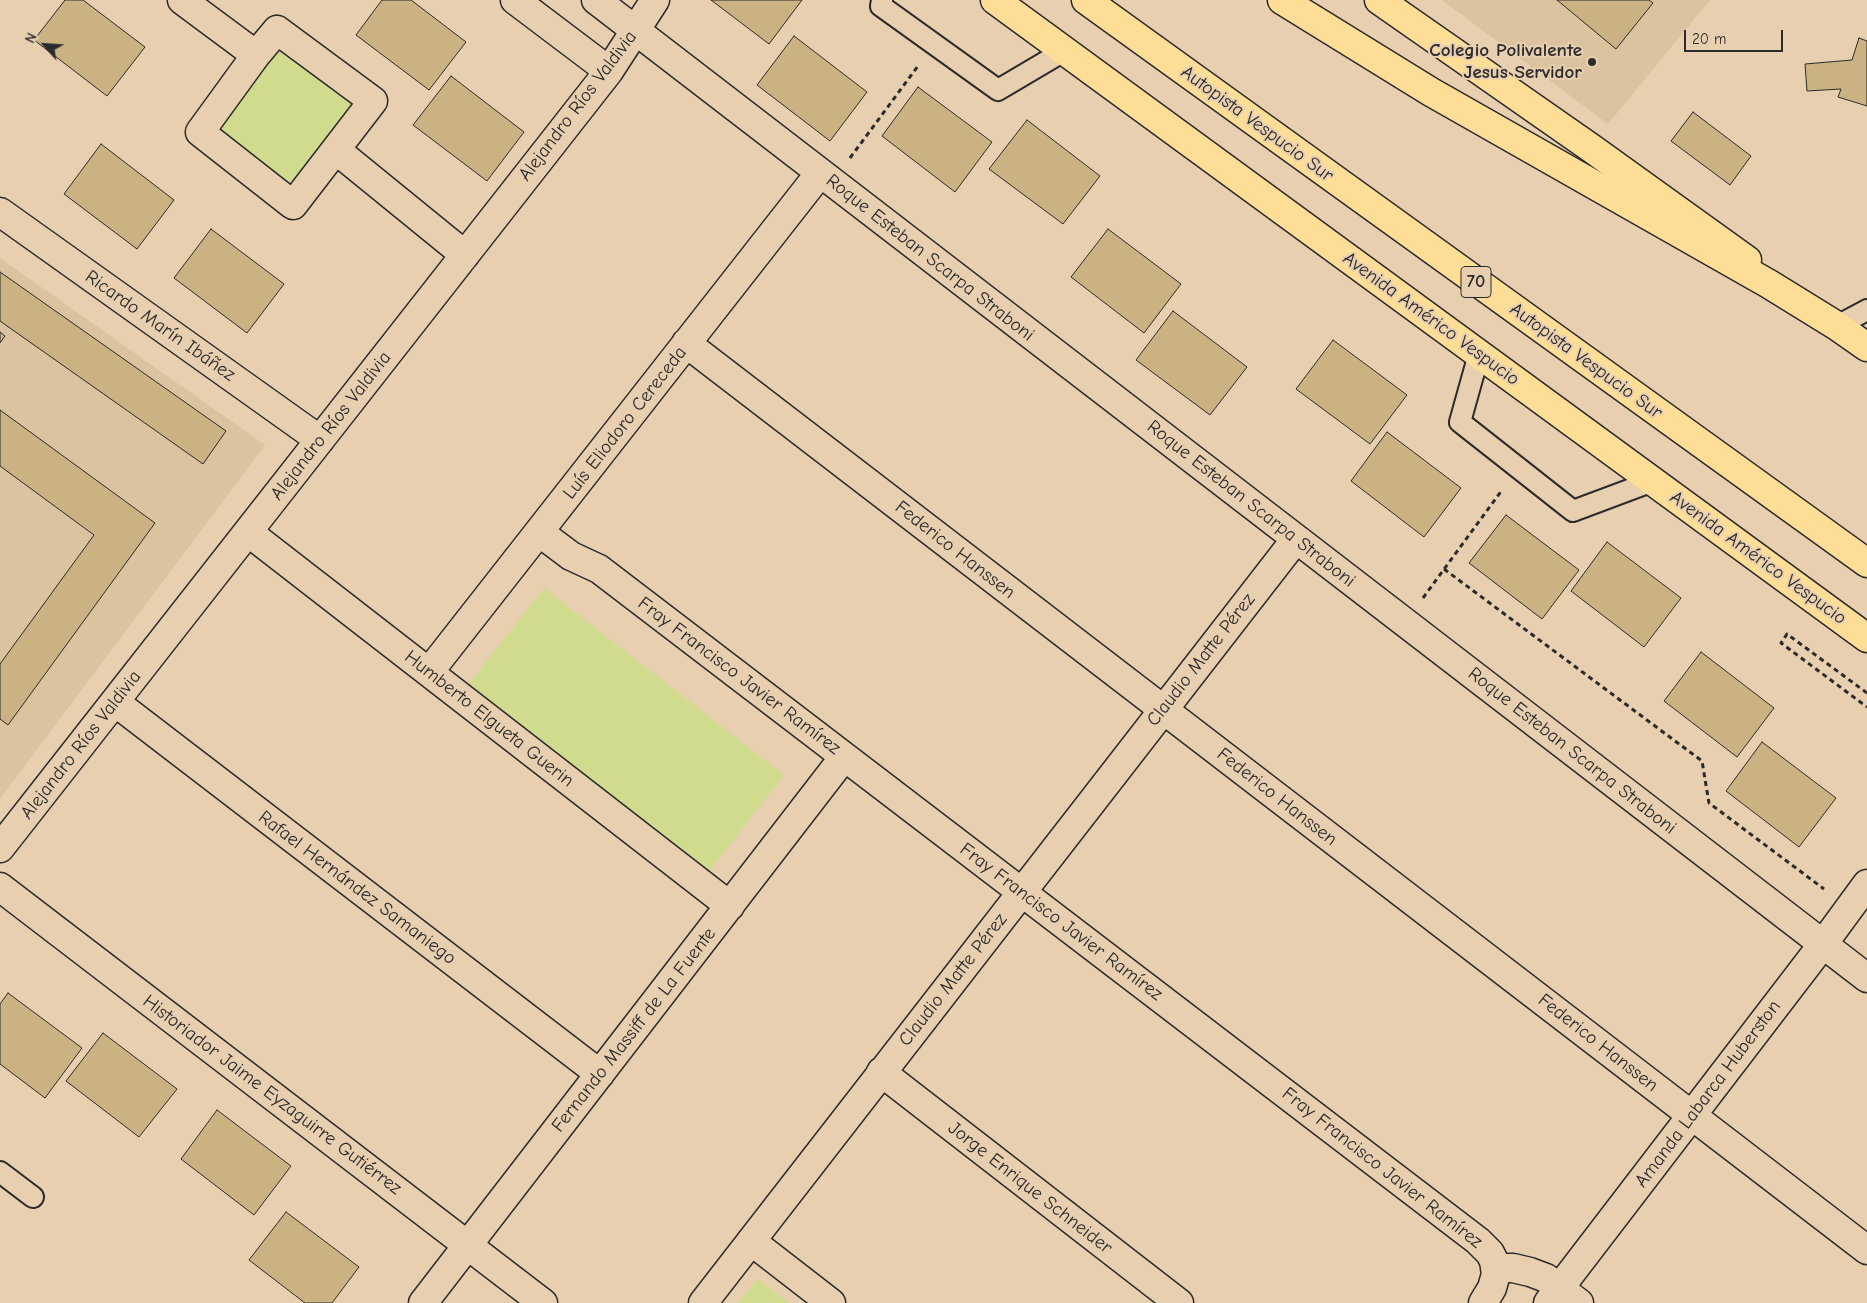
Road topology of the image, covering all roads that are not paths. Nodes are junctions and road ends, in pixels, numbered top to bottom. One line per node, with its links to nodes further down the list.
1 (182, 0): 12 (street)
2 (515, 0): 13 (street)
3 (596, 0): 10 (street, Roque Esteban Scarpa Straboni)
4 (655, 0): 10 (street, Alejandro Ríos Valdivia)
5 (882, 0): 11 (lane)
6 (995, 0): 11 (main road, Avenida Américo Vespucio)
7 (1086, 0): 28 (main road, Autopista Vespucio Sur / 70)
8 (1282, 0): 19 (main road)
9 (1378, 0): 19 (main road)
10 (635, 31): 13 (street, Alejandro Ríos Valdivia); 15 (street, Roque Esteban Scarpa Straboni)
11 (1064, 51): 22 (main road, Avenida Américo Vespucio)
12 (256, 55): 14 (street); 14 (street)
13 (609, 71): 17 (street, Alejandro Ríos Valdivia)
14 (336, 150): 17 (street)
15 (826, 177): 20 (street, Luís Eliodoro Cereceda); 27 (street, Roque Esteban Scarpa Straboni)
16 (0, 212): 23 (street, Ricardo Marín Ibáñez)
17 (465, 255): 23 (street, Alejandro Ríos Valdivia)
18 (1867, 310): 19 (lane)
19 (1837, 326): 21 (main road)
20 (686, 343): 26 (street, Luís Eliodoro Cereceda); 32 (street, Federico Hanssen)
21 (1867, 347)
22 (1479, 354): 24 (main road, Avenida Américo Vespucio); 24 (lane)
23 (320, 440): 25 (street, Alejandro Ríos Valdivia)
24 (1653, 481): 29 (main road, Avenida Américo Vespucio)
25 (248, 532): 30 (street, Humberto Elgueta Guerin); 31 (street, Alejandro Ríos Valdivia)
26 (539, 532): 30 (street, Luís Eliodoro Cereceda); 33 (street, Fray Francisco Javier Ramírez)
27 (1296, 539): 32 (street, Claudio Matte Pérez); 39 (street, Roque Esteban Scarpa Straboni)
28 (1867, 563)
29 (1867, 638)
30 (429, 672): 38 (street, Humberto Elgueta Guerin)
31 (115, 702): 34 (street, Alejandro Ríos Valdivia); 42 (street, Rafael Hernández Samaniego)
32 (1162, 709): 37 (street, Claudio Matte Pérez); 43 (street, Federico Hanssen)
33 (844, 756): 37 (street, Fray Francisco Javier Ramírez); 38 (street, Fernando Massiff de La Fuente)
34 (0, 848)
35 (1867, 884): 39 (street, Amanda Labarca Huberston)
36 (0, 887): 47 (street, Historiador Jaime Eyzaguirre Gutiérrez)
37 (1021, 892): 41 (street, Claudio Matte Pérez); 49 (street, Fray Francisco Javier Ramírez)
38 (730, 906): 42 (street, Fernando Massiff de La Fuente)
39 (1823, 944): 40 (street, Roque Esteban Scarpa Straboni); 43 (street, Amanda Labarca Huberston)
40 (1867, 978)
41 (881, 1072): 46 (street, Claudio Matte Pérez); 55 (street, Jorge Enrique Schneider)
42 (600, 1074): 47 (street, Fernando Massiff de La Fuente)
43 (1692, 1116): 48 (street, Federico Hanssen); 50 (street, Amanda Labarca Huberston)
44 (0, 1172): 45 (lane)
45 (33, 1197)
46 (751, 1241): 53 (street, Claudio Matte Pérez); 54 (street)
47 (468, 1245): 51 (street, Fernando Massiff de La Fuente); 52 (street, Historiador Jaime Eyzaguirre Gutiérrez)
48 (1867, 1250)
49 (1495, 1268): 50 (street, Fray Francisco Javier Ramírez); 56 (street)
50 (1562, 1298)
51 (423, 1303)
52 (543, 1303)
53 (703, 1303)
54 (831, 1303)
55 (1179, 1303)
56 (1483, 1303)

